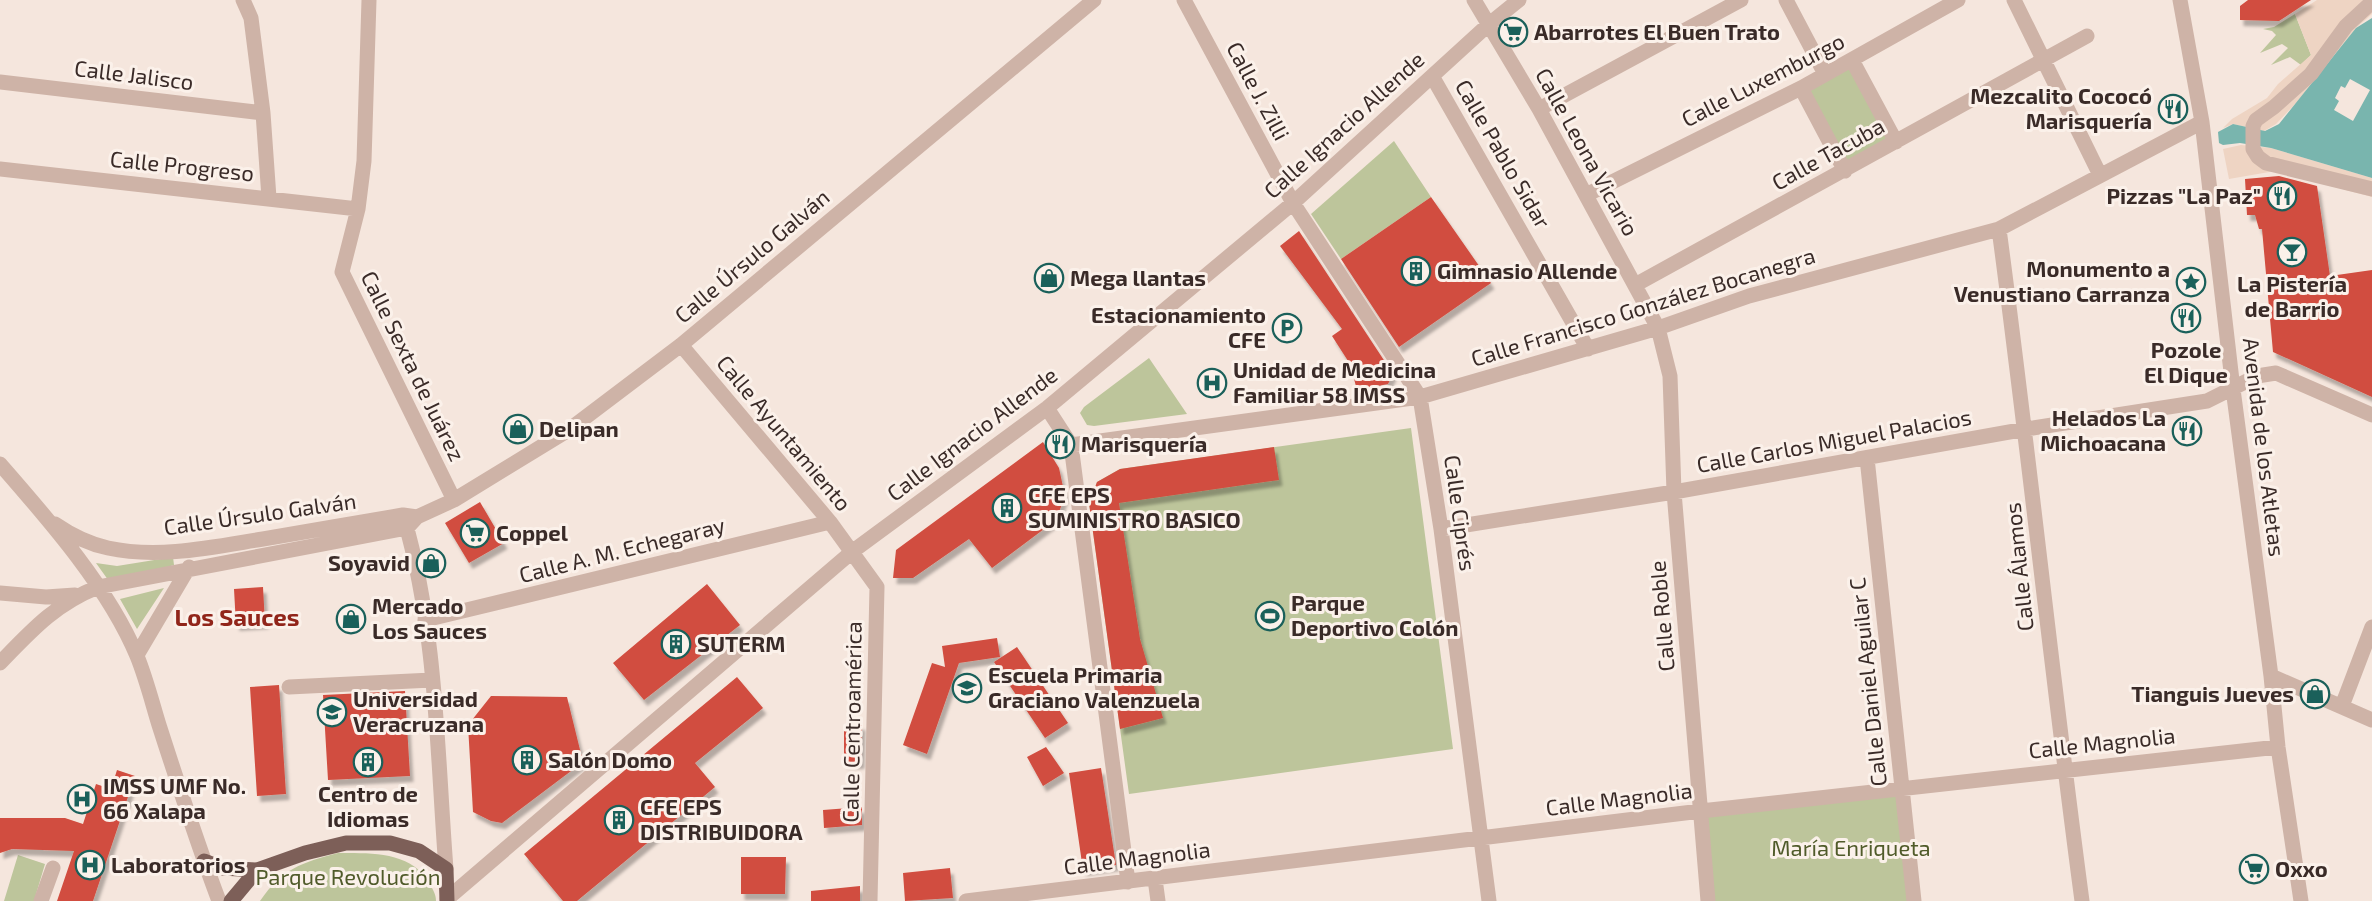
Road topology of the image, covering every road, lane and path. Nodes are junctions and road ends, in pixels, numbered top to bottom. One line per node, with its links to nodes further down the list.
1 (243, 0): 22 (street)
2 (369, 0): 32 (street, Calle Sexta de Juárez)
3 (1094, 0): 36 (street, Calle Úrsulo Galván)
4 (1184, 0): 31 (street, Calle J. Zilli)
5 (1474, 0): 13 (street, Calle Leona Vicario)
6 (1519, 0): 13 (street, Calle Ignacio Allende)
7 (1740, 0): 21 (street)
8 (1786, 0): 17 (street)
9 (1958, 0): 15 (street, Calle Luxemburgo)
10 (2014, 0): 16 (street)
11 (2180, 0): 23 (street, Avenida de los Atletas)
12 (2372, 2): 28 (street)
13 (1488, 25): 18 (street, Calle Ignacio Allende); 21 (street, Calle Leona Vicario)
14 (2087, 36): 16 (street, Calle Tacuba)
15 (1852, 60): 17 (street, Calle Luxemburgo); 24 (street)
16 (2044, 61): 24 (street, Calle Tacuba); 27 (street)
17 (1825, 74): 20 (street, Calle Luxemburgo)
18 (1432, 76): 31 (street, Calle Ignacio Allende); 37 (street, Calle Pablo Sidar)
19 (0, 82): 22 (street, Calle Jalisco)
20 (1801, 88): 26 (street); 29 (street, Calle Luxemburgo)
21 (1539, 110): 29 (street, Calle Leona Vicario)
22 (263, 113): 30 (street)
23 (2202, 122): 27 (street, Calle Francisco González Bocanegra); 38 (street, Avenida de los Atletas)
24 (1896, 142): 26 (street, Calle Tacuba)
25 (0, 170): 30 (street, Calle Progreso)
26 (1845, 171): 34 (street, Calle Tacuba)
27 (2100, 175): 33 (street, Calle Francisco González Bocanegra)
28 (2372, 189)
29 (1586, 195): 34 (street, Calle Leona Vicario)
30 (269, 198): 32 (street, Calle Progreso)
31 (1293, 203): 39 (street, Calle Ciprés); 40 (street, Calle Ignacio Allende)
32 (358, 209): 47 (street, Calle Sexta de Juárez)
33 (1999, 229): 35 (street, Calle Francisco González Bocanegra); 42 (street, Calle Álamos)
34 (1635, 285): 35 (street, Calle Leona Vicario)
35 (1658, 328): 37 (street, Calle Francisco González Bocanegra); 46 (street, Calle Roble)
36 (681, 345): 47 (street, Calle Úrsulo Galván); 50 (street, Calle Ayuntamiento)
37 (1588, 349): 39 (street, Calle Francisco González Bocanegra)
38 (2233, 388): 41 (street, Calle Carlos Miguel Palacios); 42 (street, Calle Carlos Miguel Palacios); 61 (street, Avenida de los Atletas)
39 (1420, 397): 43 (street, Calle Francisco González Bocanegra); 51 (street, Calle Ciprés)
40 (1047, 408): 43 (street); 53 (street, Calle Ignacio Allende)
41 (2372, 415)
42 (2026, 429): 44 (street, Calle Carlos Miguel Palacios); 67 (street, Calle Álamos)
43 (1071, 445): 76 (street)
44 (1867, 458): 46 (street, Calle Carlos Miguel Palacios); 68 (street, Calle Daniel Aguilar C)
45 (0, 464): 48 (street)
46 (1674, 492): 51 (street, Calle Carlos Miguel Palacios); 69 (street, Calle Roble)
47 (454, 500): 49 (street, Calle Úrsulo Galván)
48 (45, 516): 52 (street, Calle Úrsulo Galván); 55 (street)
49 (409, 520): 52 (street, Calle Úrsulo Galván); 54 (street, Calle Úrsulo Galván); 57 (street)
50 (830, 522): 53 (street, Calle Ayuntamiento); 57 (street, Calle A. M. Echegaray)
51 (1441, 529): 70 (street, Calle Ciprés)
52 (196, 550): 54 (street)
53 (853, 552): 77 (street, Calle Ignacio Allende); 81 (street, Calle Centroamérica)
54 (186, 572): 55 (street, Calle Úrsulo Galván); 59 (street)
55 (91, 590): 56 (street, Calle Úrsulo Galván); 59 (street); 60 (street)
56 (0, 593)
57 (425, 620): 62 (street)
58 (2372, 627): 64 (street)
59 (137, 655): 71 (street)
60 (0, 663)
61 (2271, 676): 64 (street); 66 (street, Avenida de los Atletas)
62 (432, 680): 63 (street); 73 (street)
63 (289, 687)
64 (2342, 706): 65 (street)
65 (2372, 720)
66 (2278, 747): 67 (street, Calle Magnolia); 88 (street, Avenida de los Atletas)
67 (2064, 769): 68 (street, Calle Magnolia); 87 (street, Calle Álamos)
68 (1902, 788): 69 (street, Calle Magnolia); 86 (street, Calle Daniel Aguilar C)
69 (1701, 811): 70 (street, Calle Magnolia); 85 (street, Calle Roble)
70 (1480, 839): 75 (street, Calle Magnolia); 84 (street, Calle Ciprés)
71 (204, 861): 74 (main road); 79 (street)
72 (53, 868): 78 (street)
73 (446, 869): 74 (main road); 77 (main road)
74 (257, 870): 80 (main road)
75 (1155, 879): 76 (street, Calle Magnolia); 83 (street)
76 (1128, 882): 82 (street, Calle Magnolia)
77 (447, 900)
78 (41, 901)
79 (219, 901)
80 (231, 901)
81 (870, 901)
82 (966, 901)
83 (1158, 901)
84 (1489, 901)
85 (1708, 901)
86 (1914, 901)
87 (2082, 901)
88 (2301, 901)

